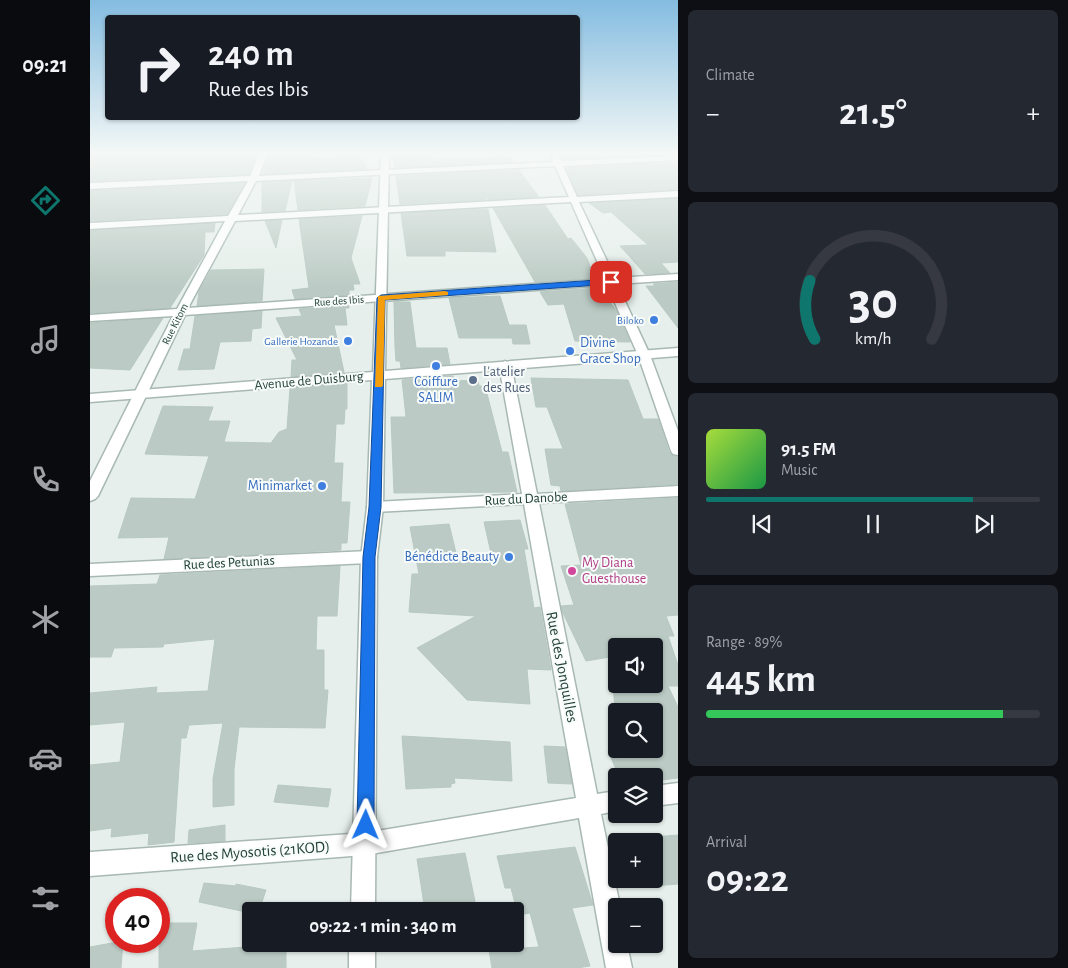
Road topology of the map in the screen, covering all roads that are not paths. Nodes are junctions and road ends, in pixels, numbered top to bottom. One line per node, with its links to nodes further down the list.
1 (242, 199): 6 (street, Rue Kitom)
2 (383, 199): 5 (street)
3 (571, 199): 5 (street)
4 (574, 199): 9 (street)
5 (383, 211): 6 (street); 10 (street)
6 (230, 219): 7 (street); 11 (street, Rue Kitom)
7 (90, 226)
8 (678, 277): 9 (street, Rue des Ibis)
9 (611, 282): 10 (street, Rue des Ibis); 14 (street)
10 (381, 298): 11 (street, Rue des Ibis); 16 (street)
11 (180, 313): 12 (street, Rue des Ibis); 17 (street, Rue Kitom)
12 (90, 318)
13 (678, 352): 14 (street, Avenue de Duisburg)
14 (644, 355): 15 (street, Avenue de Duisburg); 19 (street)
15 (505, 366): 16 (street, Avenue de Duisburg); 22 (street, Rue des Jonquilles)
16 (378, 375): 17 (street, Avenue de Duisburg); 23 (street)
17 (140, 394): 18 (street, Avenue de Duisburg); 21 (street, Rue Kitom)
18 (90, 398)
19 (678, 451)
20 (678, 492): 22 (street, Rue du Danobe)
21 (90, 496)
22 (530, 499): 23 (street, Rue du Danobe); 29 (street, Rue des Jonquilles)
23 (375, 507): 24 (street)
24 (369, 557): 25 (street, Rue des Petunias); 30 (street)
25 (90, 570)
26 (678, 793): 27 (street)
27 (663, 795)
28 (608, 802): 29 (street, Rue des Myosotis (21KOD))
29 (588, 805): 30 (street, Rue des Myosotis (21KOD)); 35 (street, Rue des Jonquilles)
30 (365, 844): 31 (street, Rue des Myosotis (21KOD)); 32 (street)
31 (90, 864)
32 (363, 902)
33 (362, 952): 34 (street)
34 (362, 968)
35 (619, 968)

